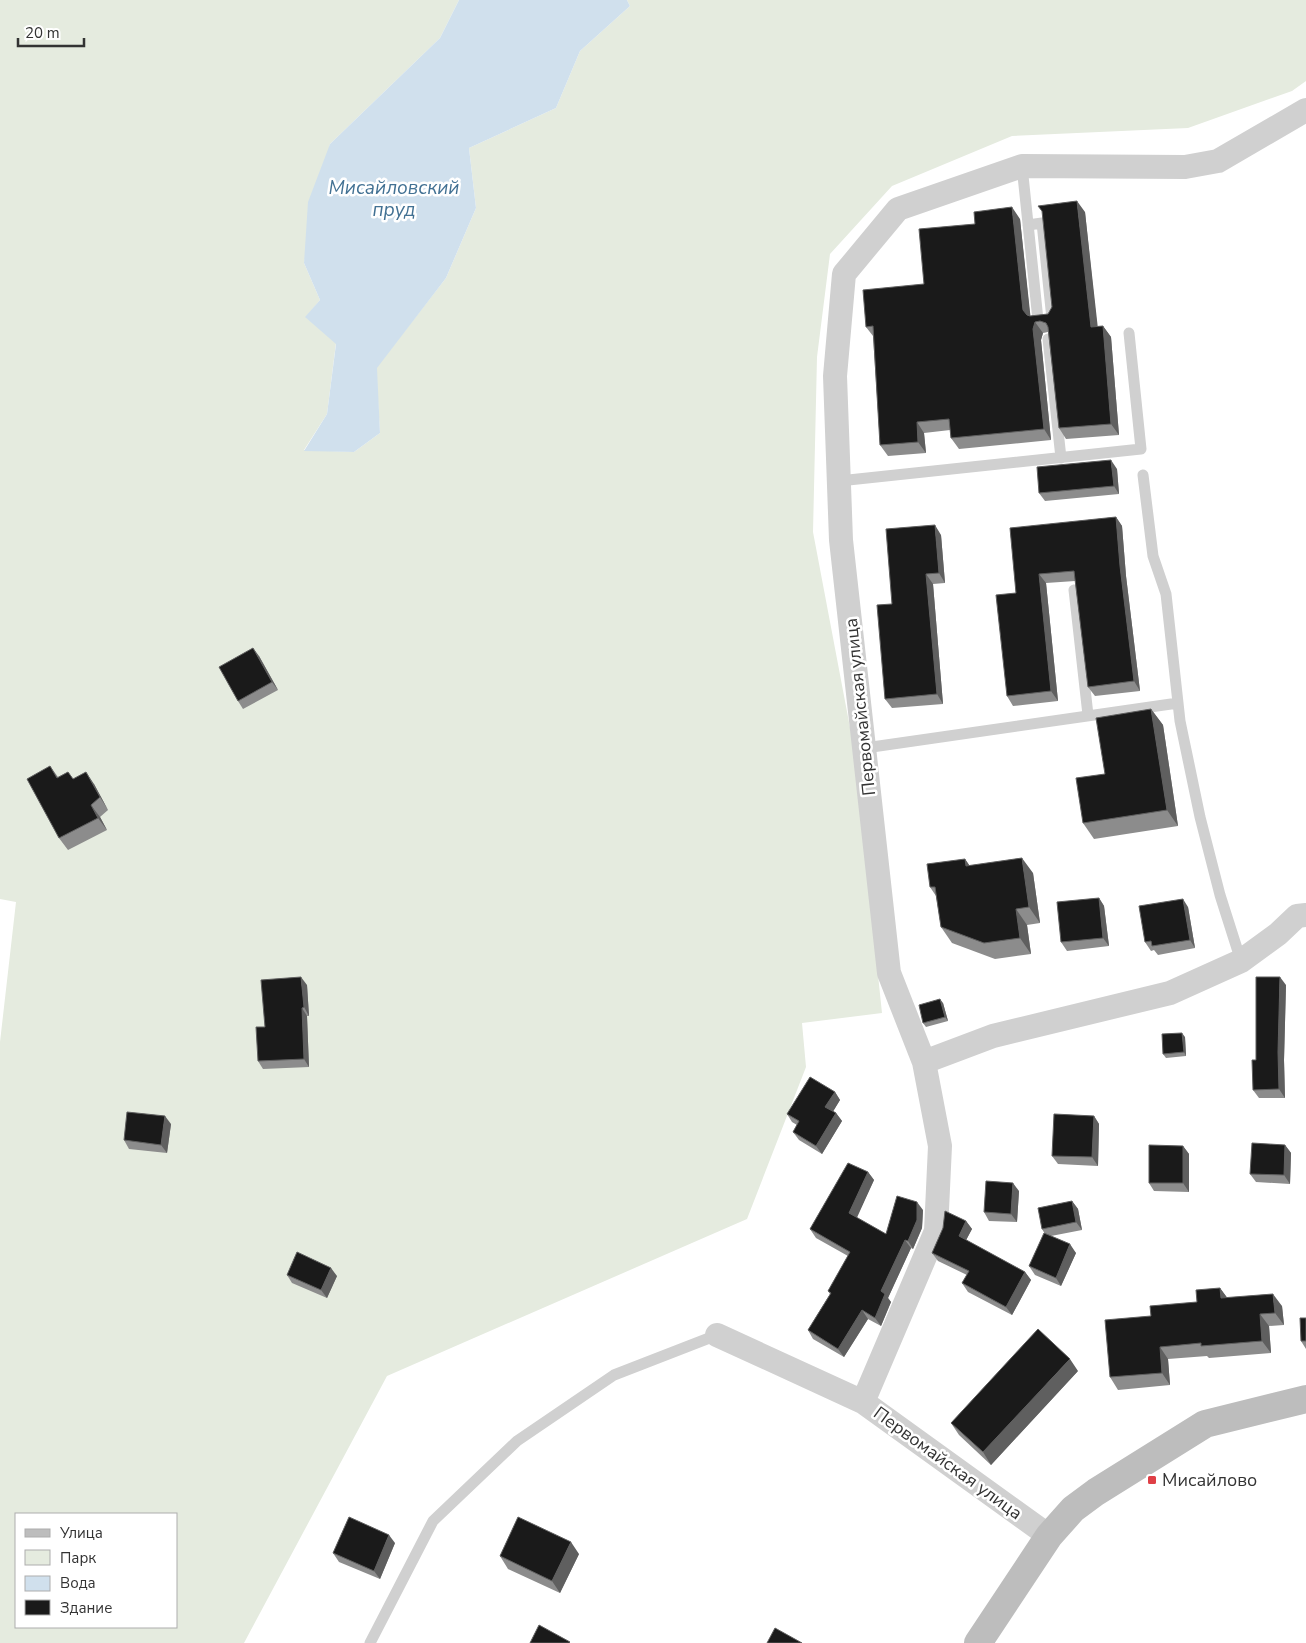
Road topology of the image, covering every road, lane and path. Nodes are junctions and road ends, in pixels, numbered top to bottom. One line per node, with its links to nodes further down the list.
1 (1306, 110): 2 (street, Первомайская улица)
2 (1022, 166): 3 (lane); 8 (street, Первомайская улица)
3 (1028, 225): 3 (lane)
4 (1130, 333): 6 (lane)
5 (1048, 339): 6 (lane)
6 (1061, 458): 8 (lane)
7 (1143, 475): 10 (lane)
8 (839, 481): 12 (street, Первомайская улица)
9 (1074, 590): 11 (lane)
10 (1178, 703): 11 (lane); 14 (lane)
11 (1088, 716): 12 (lane)
12 (865, 748): 15 (street, Первомайская улица)
13 (1306, 915): 14 (street)
14 (1242, 961): 15 (street)
15 (924, 1062): 18 (street, Первомайская улица)
16 (717, 1335): 18 (street); 20 (lane)
17 (1306, 1399): 19 (main road)
18 (863, 1402): 19 (street, Первомайская улица)
19 (1049, 1536): 21 (main road)
20 (370, 1643)
21 (978, 1643)

